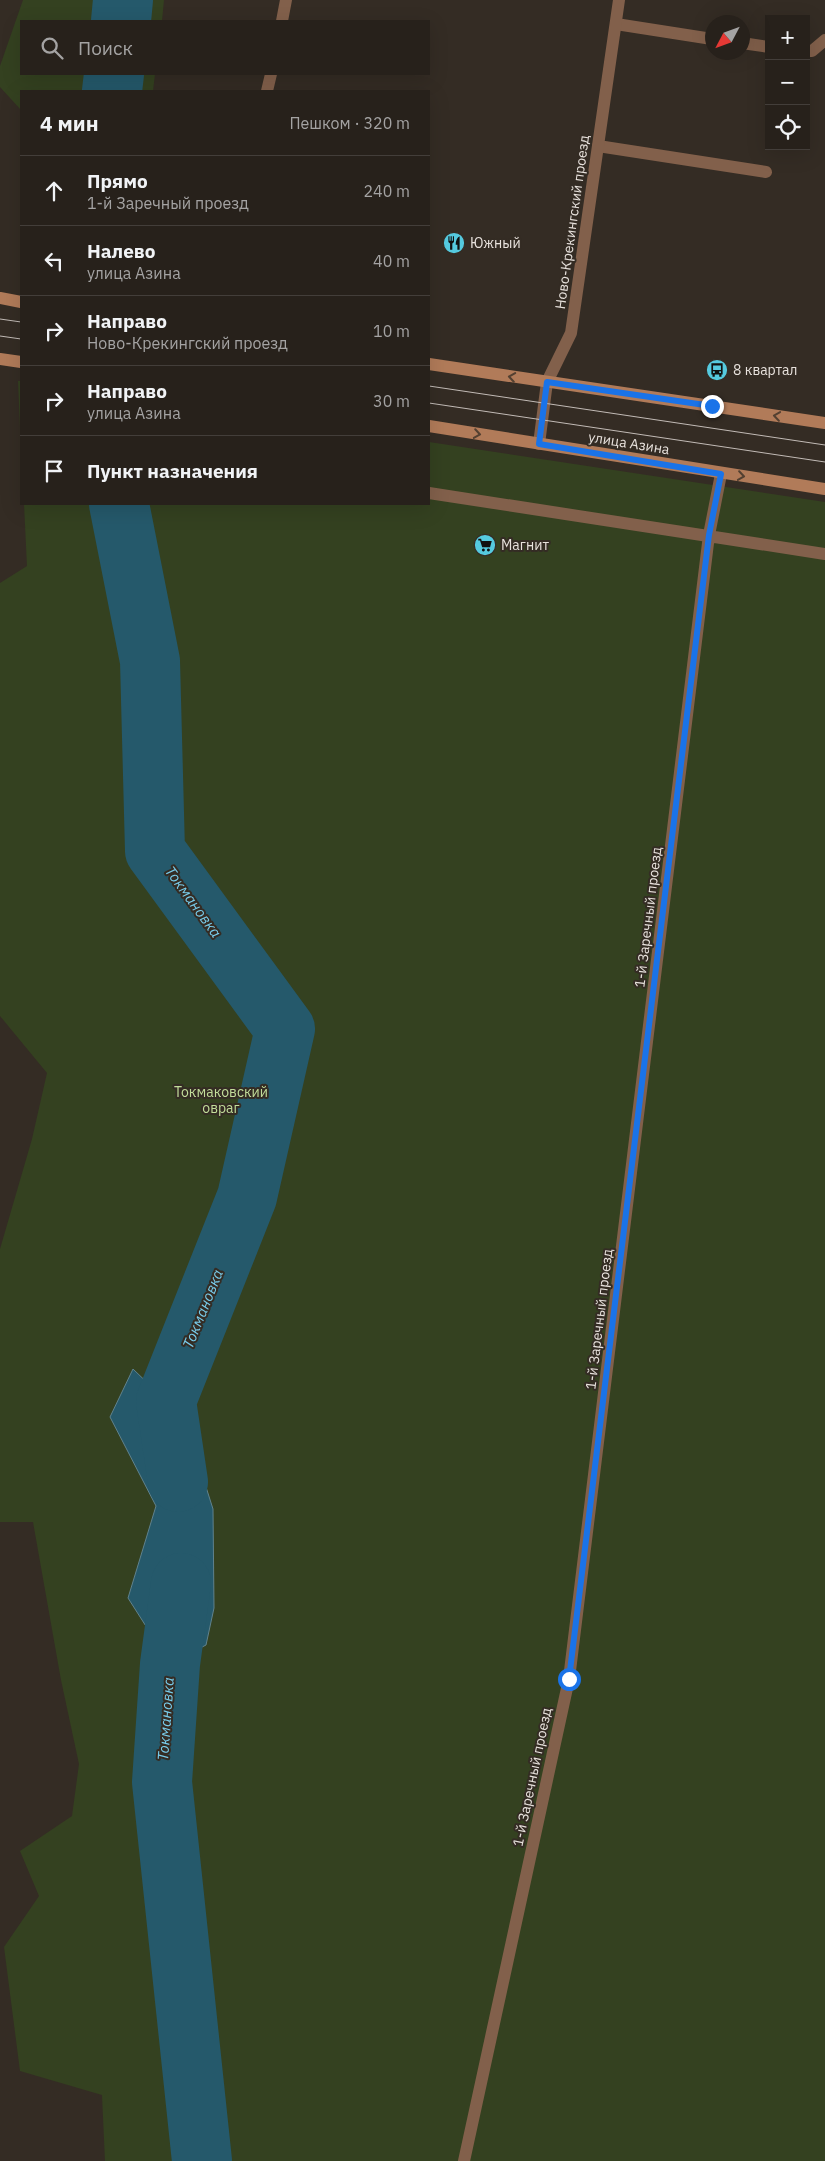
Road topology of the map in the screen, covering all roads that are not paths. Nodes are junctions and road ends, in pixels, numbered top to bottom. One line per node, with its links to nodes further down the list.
1 (286, 0): 3 (street)
2 (619, 0): 4 (street, Ново-Крекингский проезд)
3 (282, 20)
4 (616, 24): 5 (street); 12 (street, Ново-Крекингский проезд)
5 (705, 38)
6 (825, 40): 9 (street)
7 (750, 44): 8 (street)
8 (765, 47)
9 (810, 51)
10 (271, 75): 11 (street)
11 (267, 90)
12 (598, 146): 13 (street); 19 (street, Ново-Крекингский проезд)
13 (766, 172)
14 (0, 298): 15 (main road)
15 (20, 302)
16 (0, 359): 17 (main road)
17 (20, 362)
18 (430, 364): 19 (main road, one-way to 18)
19 (547, 382): 20 (main road, one-way to 19); 22 (street, Ново-Крекингский проезд)
20 (825, 423)
21 (430, 426): 22 (main road, улица Азина, one-way to 22)
22 (539, 444): 23 (main road, улица Азина)
23 (721, 474): 24 (main road, улица Азина, one-way to 24); 26 (street, 1-й Заречный проезд)
24 (825, 489)
25 (430, 493): 26 (street)
26 (709, 535): 27 (street); 28 (street, 1-й Заречный проезд)
27 (825, 554)
28 (464, 2161)

